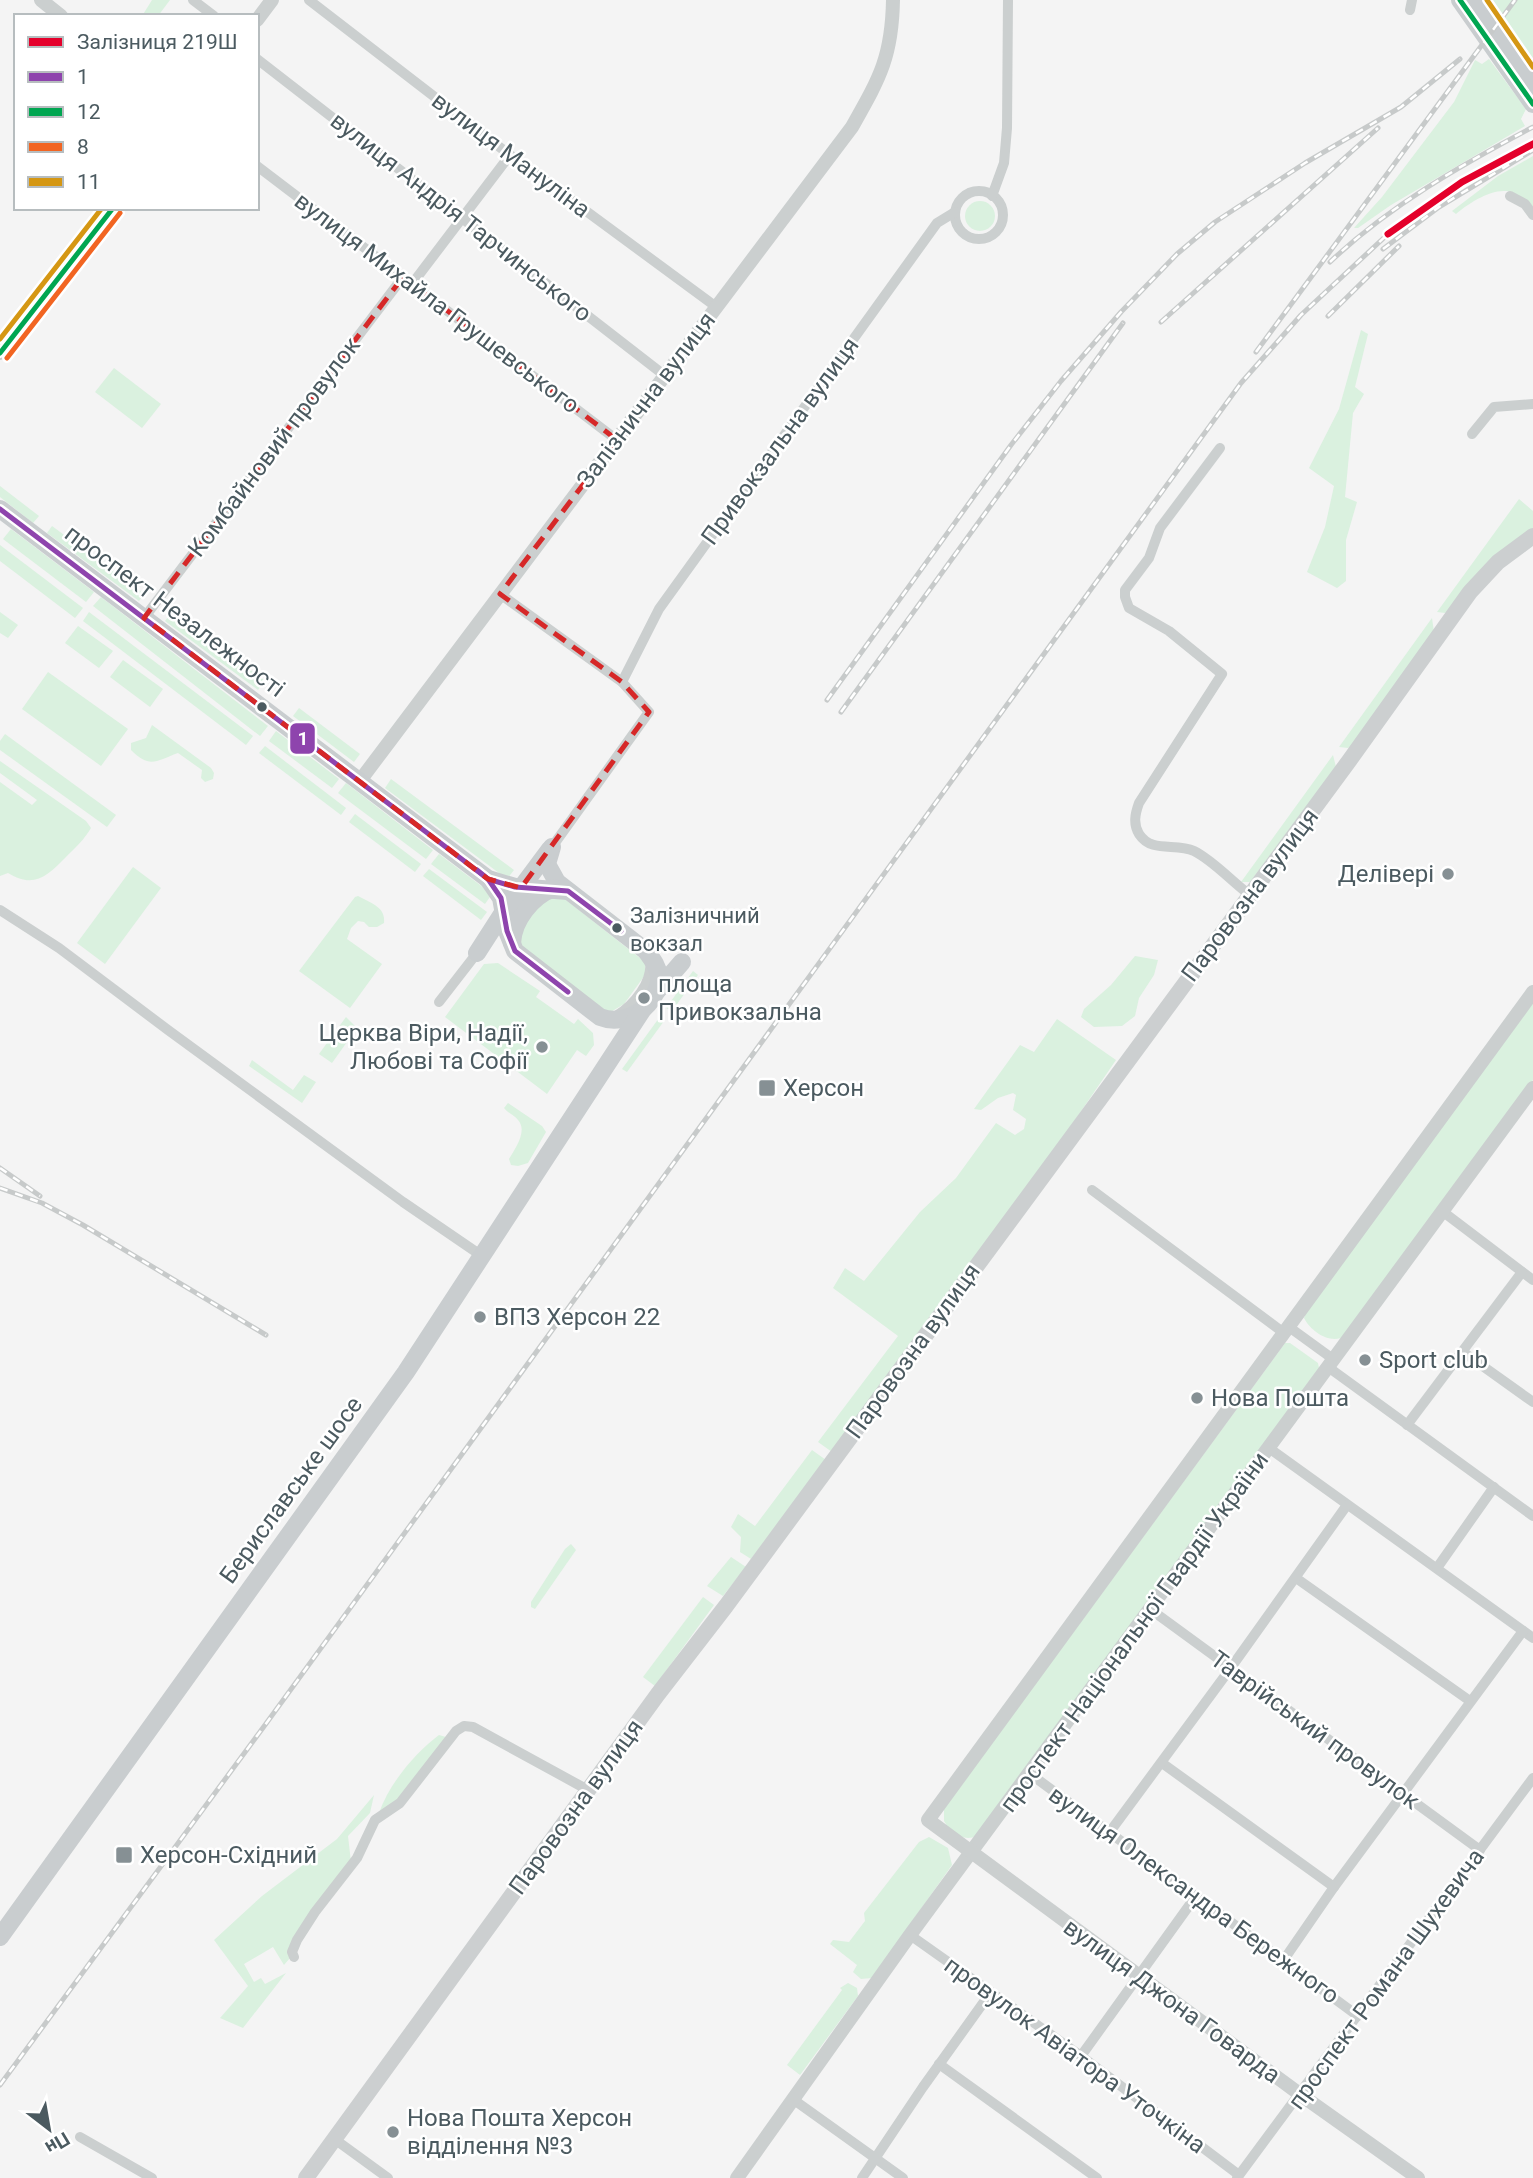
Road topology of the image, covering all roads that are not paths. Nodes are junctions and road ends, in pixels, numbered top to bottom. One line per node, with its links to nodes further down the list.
1 (41, 0): 9 (street)
2 (193, 0): 10 (street)
3 (272, 0): 11 (street)
4 (309, 0): 15 (street, вулиця Мануліна)
5 (893, 0): 24 (street, Залізнична вулиця)
6 (1008, 0): 17 (street)
7 (1461, 0): 14 (main road)
8 (1476, 0): 13 (main road)
9 (58, 14)
10 (211, 14)
11 (259, 17)
12 (259, 61): 22 (street, вулиця Андрія Тарчинського)
13 (1533, 82)
14 (1533, 104)
15 (510, 155): 22 (street, Комбайновий провулок); 24 (street, вулиця Мануліна)
16 (259, 168): 23 (street, вулиця Михайла Грушевського)
17 (992, 196): 20 (street); 20 (street)
18 (1510, 196): 21 (street)
19 (111, 210): 25 (street)
20 (955, 212): 35 (street, Привокзальна вулиця)
21 (1533, 215)
22 (463, 217): 23 (street, Комбайновий провулок); 26 (street, вулиця Андрія Тарчинського)
23 (407, 280): 29 (street, вулиця Михайла Грушевського); 34 (street, Комбайновий провулок)
24 (715, 306): 26 (street, Залізнична вулиця)
25 (0, 353)
26 (664, 375): 29 (street, Залізнична вулиця)
27 (1533, 404): 28 (street)
28 (1472, 434)
29 (617, 440): 33 (street, Залізнична вулиця)
30 (1220, 448): 41 (street)
31 (0, 509): 34 (main road, проспект Незалежності)
32 (1533, 536): 41 (main road, Паровозна вулиця)
33 (500, 594): 35 (street); 36 (street, Залізнична вулиця)
34 (144, 618): 36 (main road, проспект Незалежності)
35 (622, 682): 37 (street)
36 (359, 782): 38 (main road, проспект Незалежності)
37 (552, 847): 39 (main road); 40 (main road)
38 (488, 879): 39 (main road, проспект Незалежності); 43 (main road, проспект Незалежності)
39 (521, 888): 40 (main road, проспект Незалежності); 43 (main road)
40 (557, 889): 44 (main road); 45 (main road)
41 (1250, 895): 76 (main road, Паровозна вулиця)
42 (0, 910): 55 (street)
43 (504, 911): 44 (main road, проспект Незалежності); 46 (main road)
44 (514, 948): 46 (main road); 50 (main road)
45 (646, 951): 48 (main road); 48 (main road); 50 (street)
46 (477, 953): 49 (street)
47 (1533, 992): 58 (street)
48 (649, 1000): 50 (main road); 51 (main road, Бериславське шосе)
49 (439, 1002)
50 (600, 1017): 51 (main road)
51 (608, 1063): 55 (main road, Бериславське шосе)
52 (1533, 1088): 54 (street, проспект Національної Гвардії України)
53 (1092, 1190): 58 (street)
54 (1442, 1211): 56 (street); 60 (street, проспект Національної Гвардії України)
55 (482, 1256): 84 (main road, Бериславське шосе)
56 (1522, 1272): 57 (street); 59 (street)
57 (1533, 1280)
58 (1287, 1330): 60 (street); 80 (street, вулиця Джона Говарда)
59 (1462, 1352): 61 (street); 62 (street)
60 (1331, 1363): 62 (street); 63 (street, проспект Національної Гвардії України)
61 (1533, 1402)
62 (1407, 1425): 64 (street)
63 (1269, 1448): 65 (street); 69 (street, проспект Національної Гвардії України)
64 (1494, 1487): 66 (street); 67 (street)
65 (1347, 1505): 67 (street); 68 (street)
66 (1533, 1516)
67 (1437, 1568): 70 (street)
68 (1297, 1578): 71 (street); 72 (street)
69 (1150, 1609): 71 (street, Таврійський провулок); 74 (street, проспект Національної Гвардії України)
70 (1528, 1634): 72 (street)
71 (1230, 1669): 73 (street); 77 (street, Таврійський провулок)
72 (1470, 1701): 77 (street)
73 (1162, 1763): 78 (street); 81 (street)
74 (1029, 1773): 78 (street, вулиця Олександра Бережного); 80 (street, проспект Національної Гвардії України)
75 (1533, 1778): 79 (street, проспект Романа Шухевича)
76 (588, 1790): 85 (street); 95 (main road, Паровозна вулиця)
77 (1404, 1794): 79 (street, Таврійський провулок); 81 (street)
78 (1110, 1833): 82 (street, вулиця Олександра Бережного)
79 (1480, 1850): 89 (street, проспект Романа Шухевича)
80 (972, 1853): 83 (street, проспект Національної Гвардії України); 87 (street, вулиця Джона Говарда)
81 (1334, 1888): 86 (street)
82 (1196, 1896): 86 (street, вулиця Олександра Бережного); 87 (street)
83 (910, 1935): 88 (street, провулок Авіатора Уточкіна); 93 (street, проспект Національної Гвардії України)
84 (0, 1937)
85 (294, 1957)
86 (1283, 1961): 89 (street, вулиця Олександра Бережного)
87 (1139, 1977): 90 (street); 92 (street, вулиця Джона Говарда)
88 (991, 1992): 90 (street, провулок Авіатора Уточкіна); 91 (street)
89 (1358, 2017): 92 (street, проспект Романа Шухевича)
90 (1081, 2056): 97 (street, провулок Авіатора Уточкіна)
91 (939, 2064): 96 (street); 104 (street)
92 (1301, 2095): 97 (street, проспект Романа Шухевича); 105 (street, вулиця Джона Говарда)
93 (794, 2100): 96 (street); 101 (street, проспект Національної Гвардії України)
94 (80, 2137): 98 (street)
95 (333, 2138): 99 (main road, Паровозна вулиця); 100 (street)
96 (876, 2158): 102 (street); 103 (street)
97 (1238, 2177)
98 (152, 2178)
99 (306, 2178)
100 (388, 2178)
101 (737, 2178)
102 (862, 2178)
103 (903, 2178)
104 (1097, 2178)
105 (1419, 2178)

